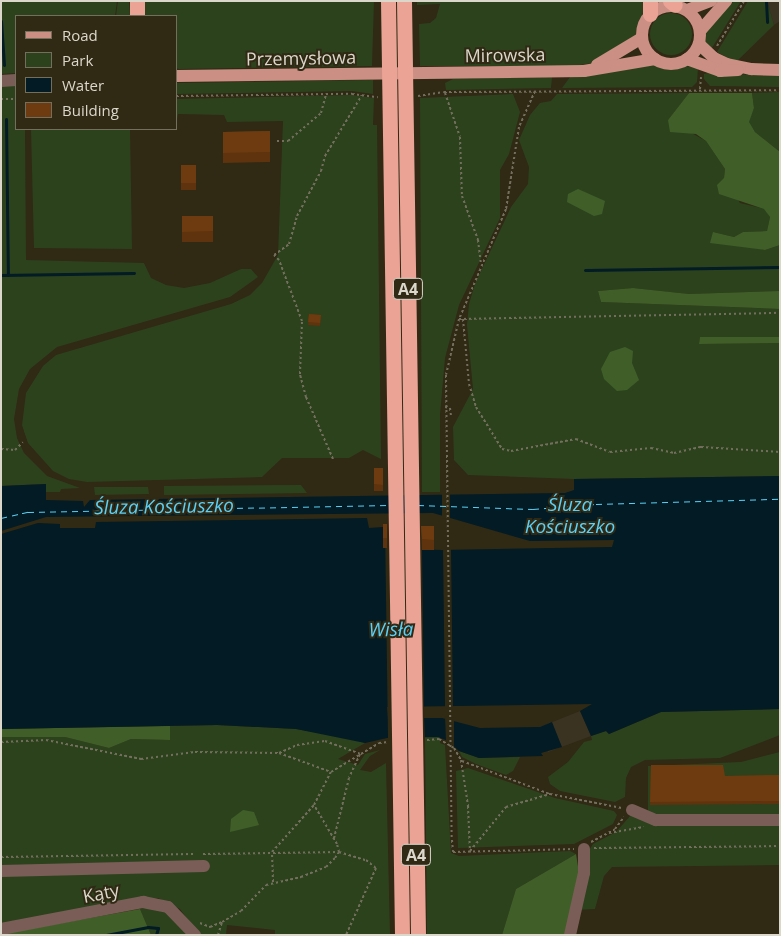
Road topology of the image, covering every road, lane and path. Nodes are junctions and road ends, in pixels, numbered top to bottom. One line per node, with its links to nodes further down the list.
1 (137, 1): 9 (highway)
2 (711, 1): 7 (main road)
3 (726, 1): 10 (main road)
4 (744, 1): 13 (path)
5 (388, 5): 75 (highway, A4)
6 (404, 5): 76 (highway, A4)
7 (677, 6): 8 (main road); 10 (main road)
8 (650, 7): 11 (main road)
9 (137, 15)
10 (700, 31): 12 (main road)
11 (642, 38): 14 (main road); 19 (main road, Mirowska)
12 (699, 44): 15 (main road); 16 (main road)
13 (714, 50)
14 (654, 59): 15 (main road); 19 (main road, Mirowska)
15 (687, 59): 16 (main road)
16 (746, 69): 18 (main road)
17 (703, 70): 24 (path)
18 (780, 70)
19 (584, 71): 20 (main road, Mirowska)
20 (426, 73): 21 (main road, Przemysłowa)
21 (178, 76)
22 (15, 80): 23 (street)
23 (1, 81)
24 (700, 89): 25 (path); 26 (path)
25 (780, 90)
26 (535, 91): 27 (path); 36 (path)
27 (444, 92): 31 (path); 36 (path)
28 (326, 94): 29 (path); 30 (path); 35 (path)
29 (362, 95): 32 (path); 45 (path)
30 (178, 96)
31 (408, 96)
32 (379, 97)
33 (15, 99): 34 (path)
34 (1, 100)
35 (277, 141)
36 (481, 264): 38 (path)
37 (780, 313): 39 (path)
38 (459, 319): 39 (path); 40 (path)
39 (463, 319): 44 (path)
40 (445, 407): 41 (path); 64 (path)
41 (451, 416)
42 (23, 442): 43 (path)
43 (1, 449)
44 (780, 452)
45 (334, 459)
46 (439, 740): 51 (path)
47 (1, 742): 49 (path)
48 (379, 743): 50 (path)
49 (279, 753): 50 (path); 52 (path)
50 (360, 754): 52 (path); 59 (path)
51 (461, 760): 53 (path); 64 (path)
52 (331, 772): 54 (path)
53 (550, 794): 58 (path); 64 (path)
54 (314, 806): 59 (path); 62 (path)
55 (632, 810): 56 (street)
56 (656, 820): 57 (street); 58 (path)
57 (780, 820)
58 (606, 834): 61 (path)
59 (334, 838): 63 (path)
60 (780, 846): 61 (path)
61 (584, 849): 64 (path); 77 (street)
62 (272, 852): 63 (path); 65 (path); 68 (path)
63 (339, 852): 68 (path); 74 (path)
64 (470, 852)
65 (1, 856)
66 (204, 866): 67 (street)
67 (1, 871)
68 (273, 882): 70 (path)
69 (179, 916): 70 (path); 71 (street, Kąty); 72 (street, Kąty)
70 (222, 922): 73 (path)
71 (1, 929)
72 (195, 935)
73 (218, 935)
74 (346, 935)
75 (402, 935)
76 (418, 935)
77 (570, 935)

